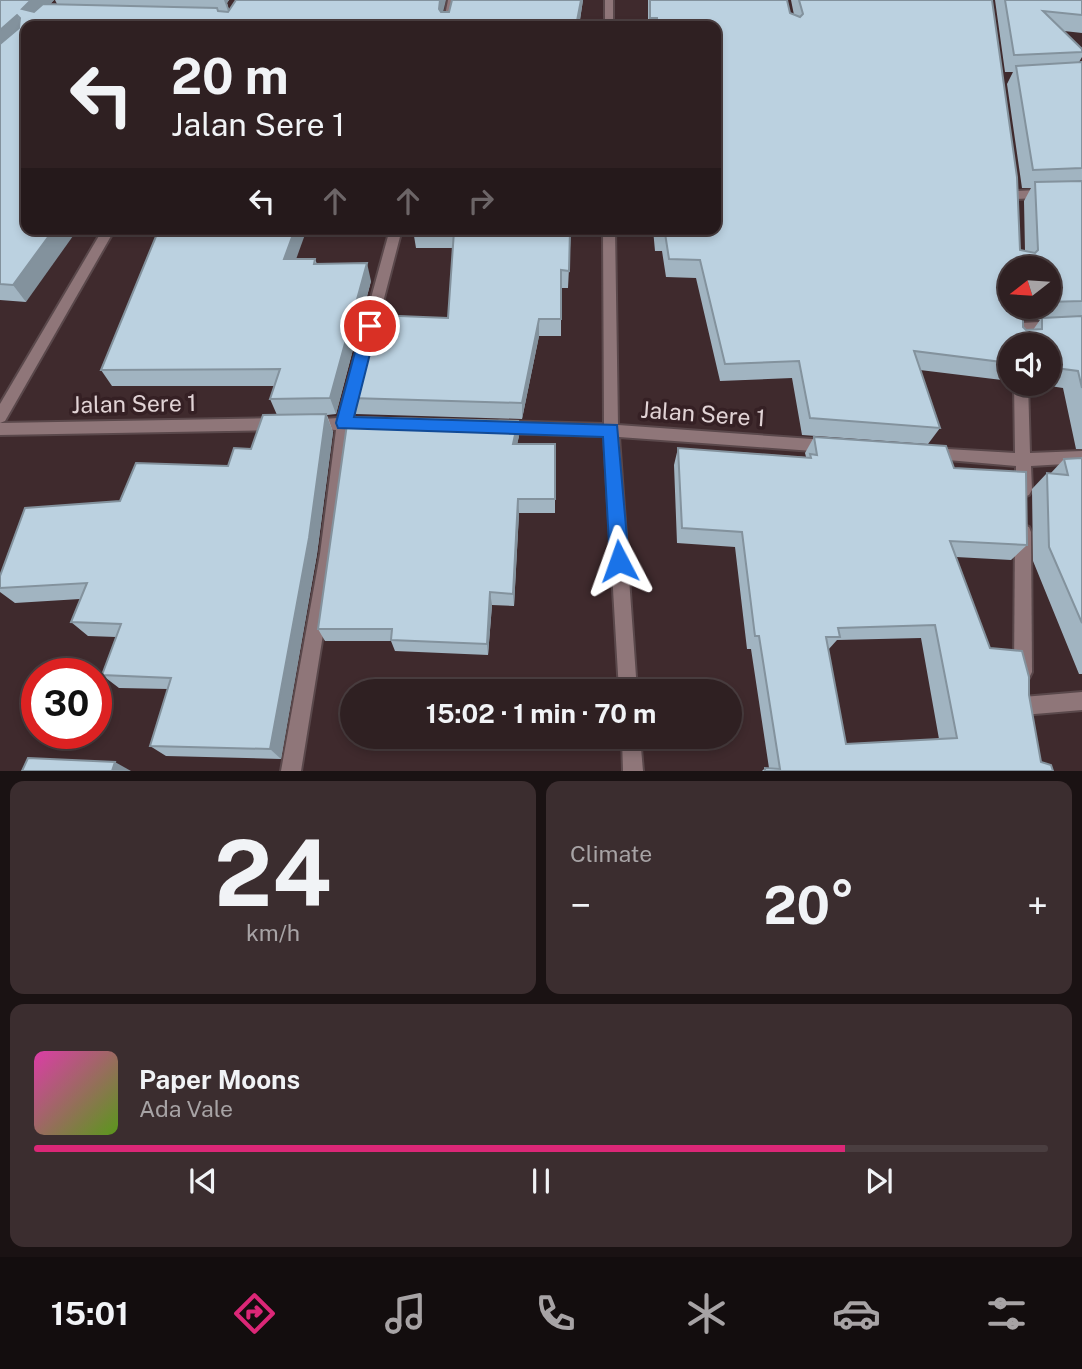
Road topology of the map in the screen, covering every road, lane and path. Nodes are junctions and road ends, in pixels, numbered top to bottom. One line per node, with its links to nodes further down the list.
1 (452, 0): 3 (street)
2 (609, 0): 4 (street)
3 (447, 21)
4 (609, 21)
5 (1013, 182): 6 (street)
6 (1082, 192)
7 (106, 235): 13 (street)
8 (394, 235): 14 (street)
9 (609, 235): 18 (street)
10 (1082, 325): 11 (street)
11 (1019, 333)
12 (1022, 396): 22 (street)
13 (0, 417)
14 (344, 423): 15 (street, Jalan Sere 1); 17 (street, Jalan Sere 1); 26 (street)
15 (384, 424)
16 (491, 427): 18 (street, Jalan Sere 1)
17 (0, 429)
18 (611, 430): 19 (street, Jalan Sere 1); 23 (street)
19 (845, 447)
20 (914, 452): 22 (street)
21 (1082, 457): 22 (street)
22 (1024, 460): 24 (street)
23 (627, 679)
24 (1082, 701)
25 (632, 749): 27 (street)
26 (291, 771)
27 (633, 771)

